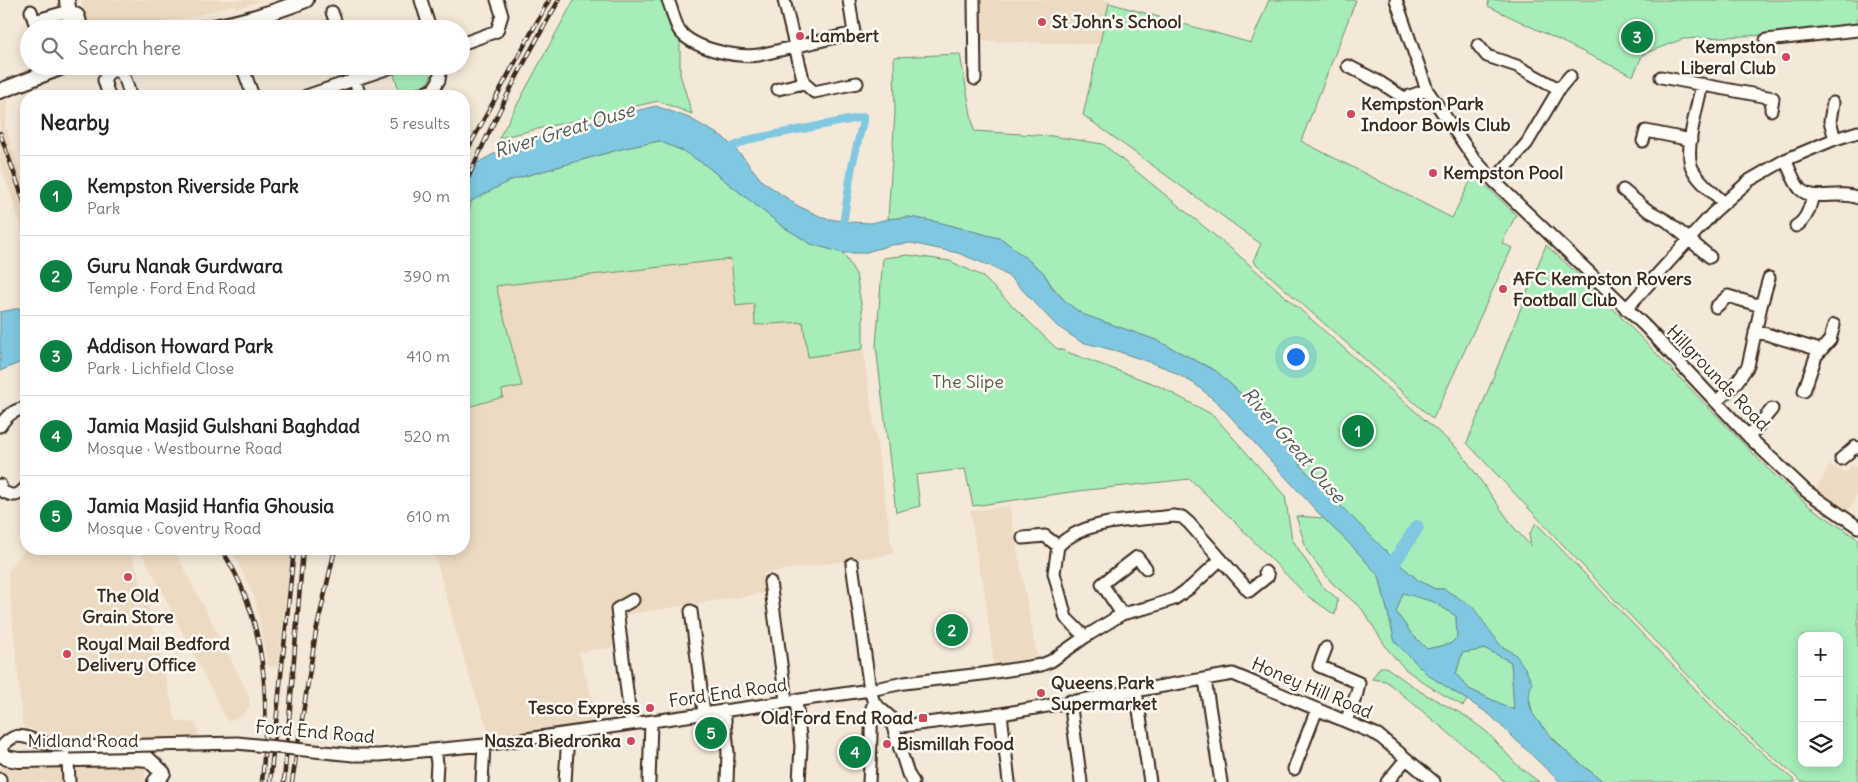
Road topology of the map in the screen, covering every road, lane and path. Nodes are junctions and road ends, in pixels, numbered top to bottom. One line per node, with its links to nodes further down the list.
1 (306, 0): 16 (main road)
2 (497, 0): 21 (street)
3 (668, 0): 23 (street)
4 (784, 0): 23 (street)
5 (849, 0): 23 (street)
6 (974, 0): 34 (street)
7 (1396, 0): 48 (street, Hillgrounds Road)
8 (421, 1): 18 (street)
9 (68, 6): 13 (street); 14 (main road); 15 (main road)
10 (31, 11): 12 (street)
11 (332, 12): 17 (street)
12 (34, 20)
13 (36, 20)
14 (69, 20)
15 (78, 20)
16 (250, 20)
17 (335, 20)
18 (427, 20)
19 (1858, 30): 20 (street)
20 (1766, 40)
21 (470, 41)
22 (1478, 45): 39 (street)
23 (796, 47): 36 (street)
24 (1348, 66): 48 (street)
25 (42, 75): 41 (main road)
26 (108, 75): 42 (street)
27 (123, 75): 43 (street)
28 (245, 75): 44 (street)
29 (353, 75): 35 (street)
30 (369, 75): 35 (street)
31 (439, 75): 47 (street)
32 (1570, 76): 39 (street)
33 (1661, 77): 38 (street)
34 (975, 79)
35 (354, 80): 45 (street); 46 (street)
36 (804, 83): 37 (street); 40 (street)
37 (857, 83)
38 (1702, 84): 50 (street); 53 (street)
39 (1558, 88): 56 (street)
40 (778, 89)
41 (5, 90)
42 (107, 90)
43 (128, 90)
44 (251, 90)
45 (324, 90)
46 (358, 90)
47 (436, 90)
48 (1427, 90): 56 (street, Hillgrounds Road)
49 (1833, 103): 52 (street)
50 (1771, 110)
51 (1858, 132): 52 (street)
52 (1835, 139): 55 (street)
53 (1691, 140): 54 (street); 60 (street)
54 (1644, 141)
55 (1785, 160): 58 (street); 60 (street)
56 (1494, 181): 67 (street, Hillgrounds Road)
57 (1623, 190): 62 (street)
58 (1813, 196): 59 (street); 61 (street)
59 (1858, 198)
60 (1723, 202): 62 (street)
61 (1801, 225)
62 (1689, 239): 63 (street); 67 (street)
63 (1710, 257)
64 (1769, 278): 65 (street)
65 (1761, 306): 66 (street); 69 (street)
66 (1716, 308)
67 (1626, 309): 72 (street, Hillgrounds Road)
68 (1834, 325): 70 (street)
69 (1755, 332): 70 (street); 72 (street)
70 (1820, 350): 71 (street)
71 (1804, 391)
72 (1717, 402): 76 (street, Hillgrounds Road)
73 (20, 409): 75 (street)
74 (1772, 409): 76 (street)
75 (0, 426)
76 (1749, 437): 81 (street, Hillgrounds Road)
77 (1858, 448): 78 (street)
78 (1842, 459)
79 (0, 484): 80 (street)
80 (20, 495)
81 (1858, 527)
82 (1023, 538): 83 (street)
83 (1058, 546): 84 (street); 92 (street)
84 (1220, 559): 87 (street); 91 (street, Ford End Road)
85 (852, 564): 95 (street)
86 (1146, 568): 91 (street)
87 (1265, 572)
88 (770, 582): 97 (street)
89 (633, 600): 106 (street)
90 (691, 611): 102 (street)
91 (1122, 614): 92 (street, Ford End Road)
92 (1084, 637): 95 (street, Ford End Road)
93 (1326, 648): 104 (street)
94 (1205, 680): 96 (street, Honey Hill Road); 100 (street, Honey Hill Road); 130 (street)
95 (870, 690): 97 (street, Ford End Road); 99 (street)
96 (1136, 691): 98 (street, Honey Hill Road); 129 (street)
97 (791, 701): 101 (street, Ford End Road); 124 (street)
98 (1070, 701): 103 (street, Honey Hill Road); 128 (street)
99 (874, 703): 107 (street); 108 (street)
100 (1317, 709): 104 (street, Honey Hill Road); 116 (street)
101 (724, 710): 102 (street, Ford End Road); 123 (street)
102 (704, 713): 105 (street, Ford End Road)
103 (1002, 714): 107 (street, Honey Hill Road); 127 (street)
104 (1346, 721): 115 (street, Honey Hill Road)
105 (652, 722): 106 (street, Ford End Road); 122 (street)
106 (632, 724): 109 (street, Ford End Road)
107 (894, 729): 108 (street); 126 (street)
108 (872, 730): 125 (street)
109 (568, 735): 110 (street, Ford End Road); 121 (street)
110 (484, 746): 112 (street, Ford End Road); 120 (street)
111 (0, 749): 114 (street, Ford End Road)
112 (435, 750): 114 (street, Ford End Road, bridge); 119 (street)
113 (0, 752): 114 (main road, Midland Road)
114 (68, 754): 117 (main road, Midland Road); 118 (street)
115 (1406, 759): 131 (street); 132 (street, Honey Hill Road)
116 (1294, 770)
117 (159, 778)
118 (68, 782)
119 (436, 782)
120 (482, 782)
121 (565, 782)
122 (649, 782)
123 (727, 782)
124 (799, 782)
125 (869, 782)
126 (913, 782)
127 (1009, 782)
128 (1081, 782)
129 (1150, 782)
130 (1221, 782)
131 (1386, 782)
132 (1434, 782)

